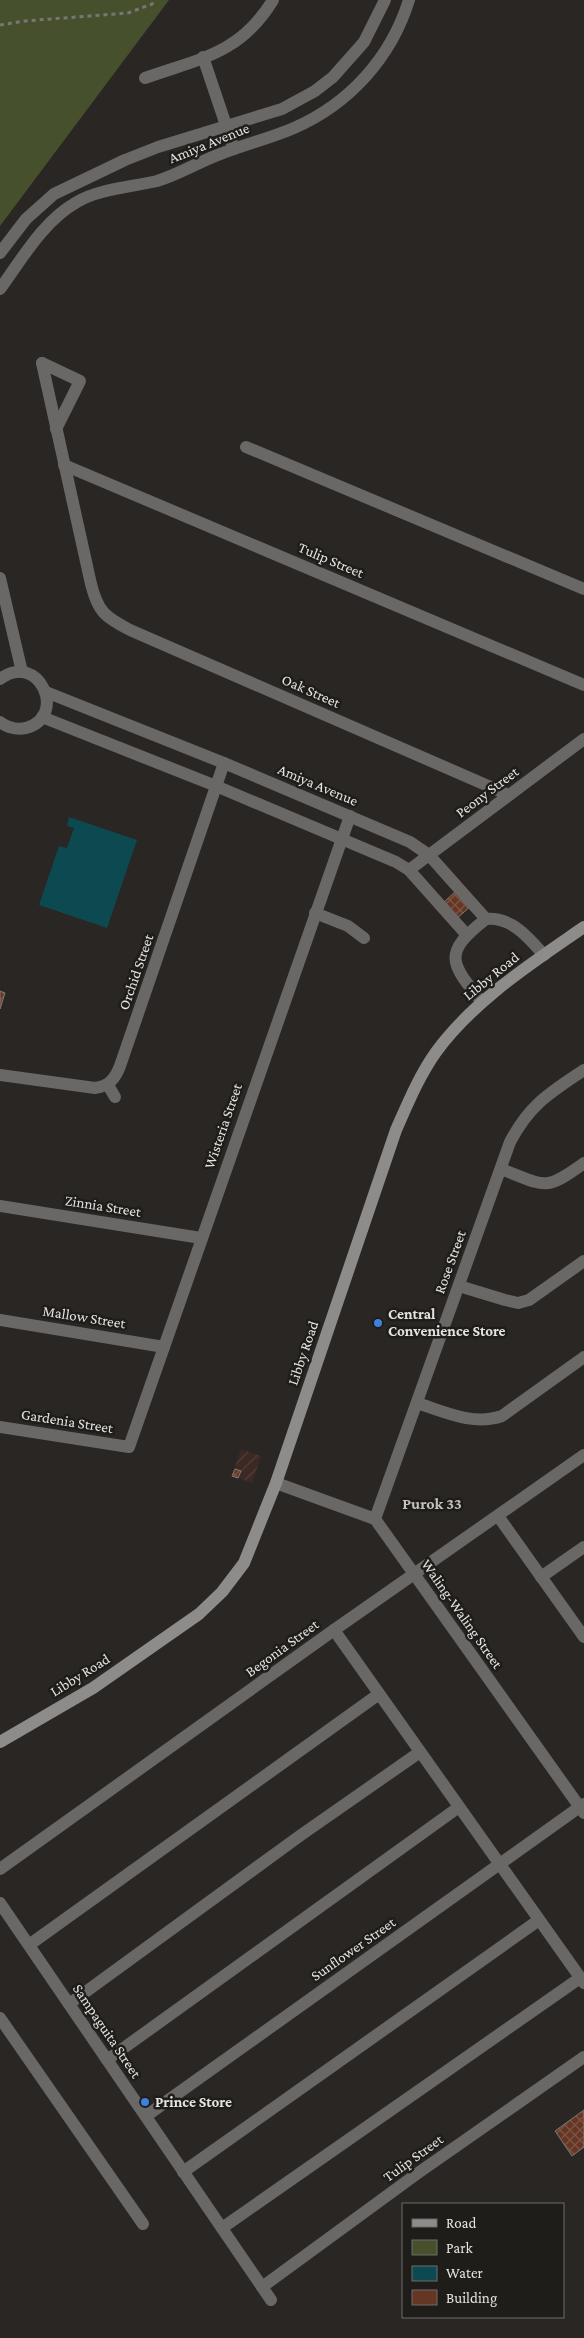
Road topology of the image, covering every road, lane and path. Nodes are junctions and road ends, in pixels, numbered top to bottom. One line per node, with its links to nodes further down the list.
1 (156, 0): 5 (path)
2 (273, 0): 6 (street)
3 (385, 0): 8 (street, Amiya Avenue)
4 (409, 0): 9 (street, Amiya Avenue)
5 (0, 26)
6 (203, 57): 7 (street); 8 (street)
7 (146, 78)
8 (226, 127): 9 (street); 10 (street, Amiya Avenue)
9 (234, 149): 11 (street, Amiya Avenue)
10 (85, 179): 11 (street); 12 (street, Amiya Avenue)
11 (91, 196): 13 (street, Amiya Avenue)
12 (0, 253)
13 (0, 289)
14 (56, 429): 14 (street); 16 (street)
15 (246, 447): 18 (street)
16 (64, 465): 21 (street, Tulip Street); 28 (street, Oak Street)
17 (0, 578): 19 (street)
18 (584, 589)
19 (22, 672): 20 (street); 22 (street)
20 (0, 677)
21 (584, 686)
22 (46, 692): 23 (street); 26 (street, Amiya Avenue)
23 (42, 717): 24 (street); 27 (street)
24 (2, 729)
25 (584, 740): 28 (street, Peony Street)
26 (224, 763): 27 (street, Orchid Street); 29 (street, Amiya Avenue)
27 (216, 786): 30 (street); 42 (street, Orchid Street)
28 (509, 795): 31 (street, Peony Street)
29 (350, 816): 30 (street, Wisteria Street); 31 (street, Amiya Avenue)
30 (342, 838): 32 (street); 33 (street, Wisteria Street)
31 (429, 855): 32 (street, Peony Street); 34 (street, Amiya Avenue)
32 (409, 870): 36 (street)
33 (315, 913): 37 (street); 47 (street, Wisteria Street)
34 (486, 919): 36 (street); 38 (street)
35 (584, 927): 38 (main road, Libby Road)
36 (466, 934): 39 (street)
37 (364, 938)
38 (544, 955): 39 (main road, Libby Road)
39 (482, 1002): 57 (main road, Libby Road)
40 (584, 1070): 45 (street, Rose Street)
41 (0, 1075): 42 (street)
42 (108, 1085): 43 (street)
43 (115, 1097)
44 (584, 1163): 45 (street)
45 (501, 1169): 49 (street, Rose Street)
46 (0, 1206): 47 (street, Zinnia Street)
47 (201, 1238): 51 (street, Wisteria Street)
48 (584, 1261): 49 (street)
49 (459, 1286): 53 (street, Rose Street)
50 (0, 1320): 51 (street, Mallow Street)
51 (164, 1347): 55 (street, Wisteria Street)
52 (584, 1357): 53 (street)
53 (417, 1403): 59 (street, Rose Street)
54 (0, 1427): 55 (street, Gardenia Street)
55 (129, 1447)
56 (584, 1455): 58 (street, Begonia Street)
57 (276, 1483): 59 (street); 66 (main road, Libby Road)
58 (498, 1516): 61 (street, Begonia Street); 62 (street)
59 (375, 1519): 61 (street, Waling-Waling Street)
60 (584, 1547): 62 (street)
61 (414, 1574): 63 (street, Begonia Street); 69 (street, Waling-Waling Street)
62 (541, 1577): 64 (street)
63 (334, 1630): 65 (street); 71 (street, Begonia Street)
64 (584, 1636)
65 (379, 1694): 67 (street); 74 (street)
66 (0, 1742)
67 (420, 1752): 68 (street); 76 (street)
68 (459, 1807): 70 (street); 79 (street)
69 (583, 1808): 70 (street, Sunflower Street)
70 (500, 1864): 73 (street); 80 (street, Sunflower Street)
71 (0, 1870)
72 (0, 1903): 74 (street, Sampaguita Street)
73 (539, 1920): 75 (street); 81 (street)
74 (29, 1945): 76 (street, Sampaguita Street)
75 (582, 1981): 83 (street)
76 (69, 2004): 79 (street, Sampaguita Street)
77 (0, 2018): 82 (street)
78 (584, 2057): 84 (street, Tulip Street)
79 (107, 2060): 80 (street, Sampaguita Street)
80 (146, 2116): 81 (street, Sampaguita Street)
81 (183, 2172): 83 (street, Sampaguita Street)
82 (143, 2224)
83 (222, 2228): 84 (street, Sampaguita Street)
84 (262, 2287): 85 (street, Sampaguita Street)
85 (271, 2300)

